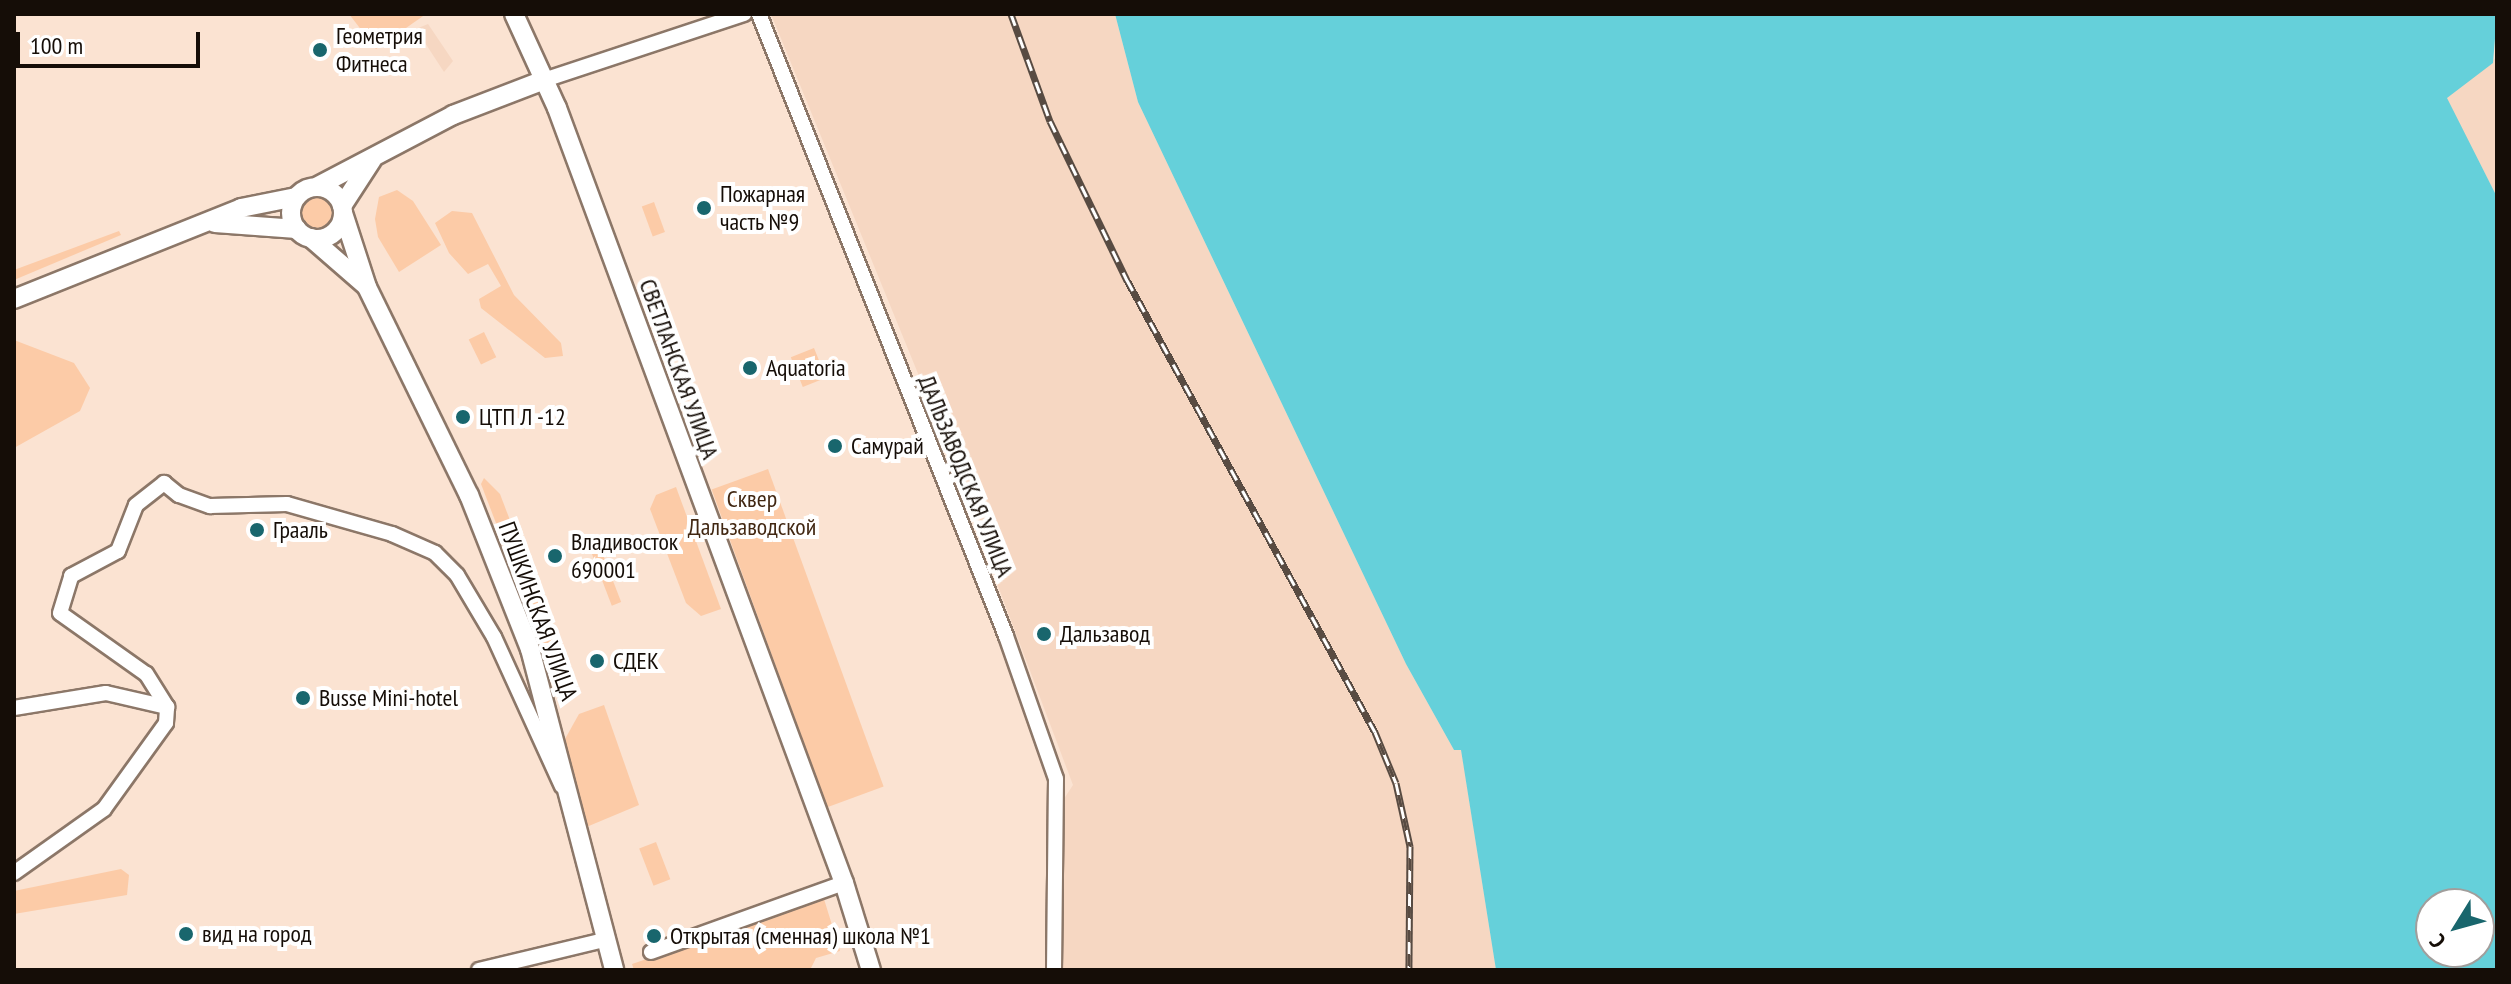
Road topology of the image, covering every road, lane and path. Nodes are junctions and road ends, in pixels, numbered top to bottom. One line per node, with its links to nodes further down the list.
1 (514, 14): 4 (main road, СВЕТЛАНСКАЯ УЛИЦА)
2 (744, 14): 4 (street)
3 (759, 14): 24 (street, ДАЛЬЗАВОДСКАЯ УЛИЦА)
4 (544, 80): 5 (main road); 17 (main road, СВЕТЛАНСКАЯ УЛИЦА)
5 (379, 153): 6 (main road); 8 (main road)
6 (318, 186): 7 (main road); 8 (main road)
7 (296, 197): 9 (main road); 10 (main road)
8 (343, 209): 10 (main road); 11 (main road, ПУШКИНСКАЯ УЛИЦА)
9 (200, 224): 10 (main road); 12 (main road)
10 (304, 233): 11 (main road, ПУШКИНСКАЯ УЛИЦА)
11 (367, 287): 15 (main road, ПУШКИНСКАЯ УЛИЦА)
12 (14, 299)
13 (167, 707): 14 (street); 15 (street); 16 (street)
14 (14, 708)
15 (564, 790): 18 (main road, ПУШКИНСКАЯ УЛИЦА)
16 (14, 873)
17 (844, 883): 19 (street); 23 (main road, СВЕТЛАНСКАЯ УЛИЦА)
18 (604, 940): 21 (street); 22 (main road, ПУШКИНСКАЯ УЛИЦА)
19 (651, 952)
20 (469, 970): 21 (street)
21 (478, 970)
22 (614, 970)
23 (871, 970)
24 (1054, 970)

